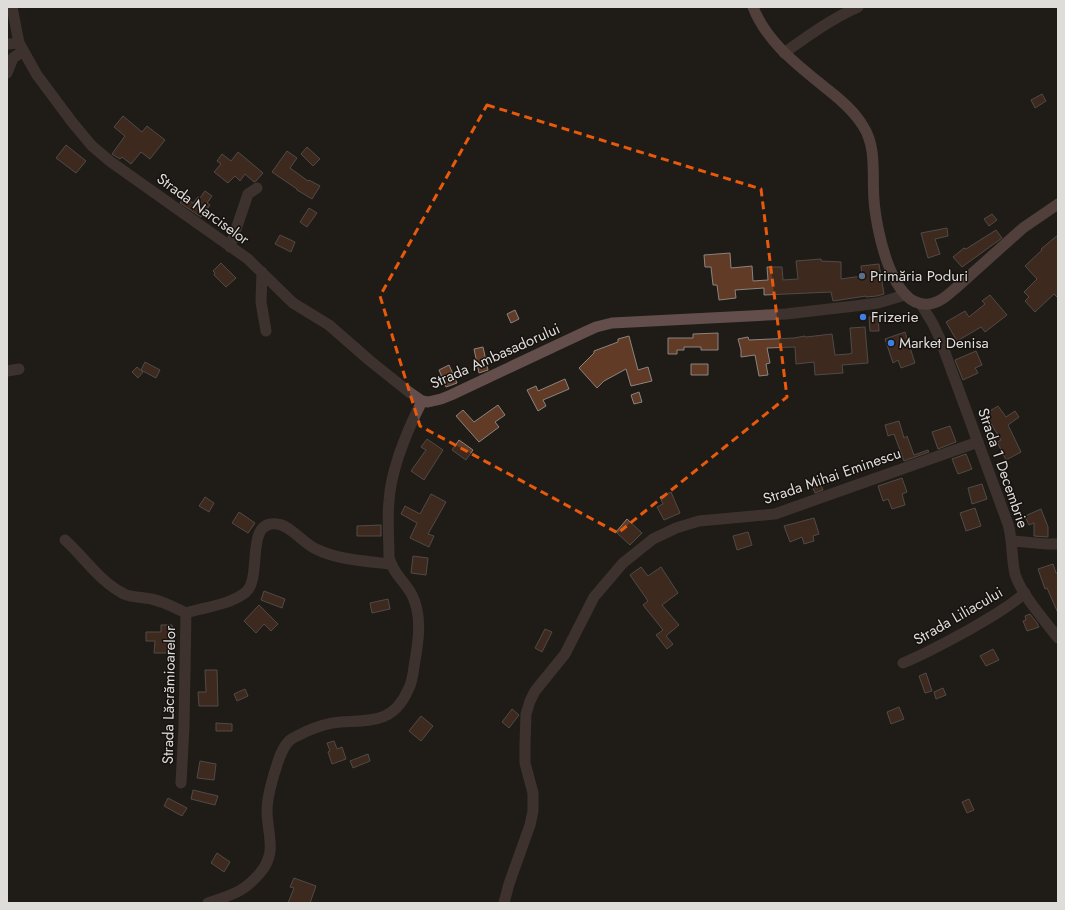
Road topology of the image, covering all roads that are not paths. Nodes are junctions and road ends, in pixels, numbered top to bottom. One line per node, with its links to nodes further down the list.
1 (12, 7): 5 (street, Strada Narciselor)
2 (753, 7): 6 (main road)
3 (858, 7): 6 (street)
4 (7, 44): 5 (street)
5 (21, 47): 7 (street); 10 (street, Strada Narciselor)
6 (784, 53): 12 (main road)
7 (7, 73)
8 (257, 188): 10 (street)
9 (1058, 204): 13 (main road)
10 (230, 247): 11 (street, Strada Narciselor)
11 (262, 272): 14 (street); 17 (street, Strada Narciselor)
12 (905, 295): 13 (main road); 17 (street, Strada Ambasadorului)
13 (921, 304): 18 (street, Strada 1 Decembrie)
14 (266, 331)
15 (19, 369): 16 (street)
16 (7, 371)
17 (422, 401): 22 (street, Strada Ambasadorului)
18 (978, 442): 20 (street, Strada 1 Decembrie); 29 (street, Strada Mihai Eminescu)
19 (65, 540): 24 (street)
20 (1012, 541): 21 (street); 23 (street, Strada 1 Decembrie)
21 (1058, 544)
22 (390, 564): 24 (street, Strada Lăcrămioarelor); 28 (street)
23 (1024, 593): 25 (street, Strada 1 Decembrie); 26 (street, Strada Liliacului)
24 (186, 613): 27 (street, Strada Lăcrămioarelor)
25 (1058, 638)
26 (903, 663)
27 (181, 783)
28 (208, 903)
29 (504, 903)

